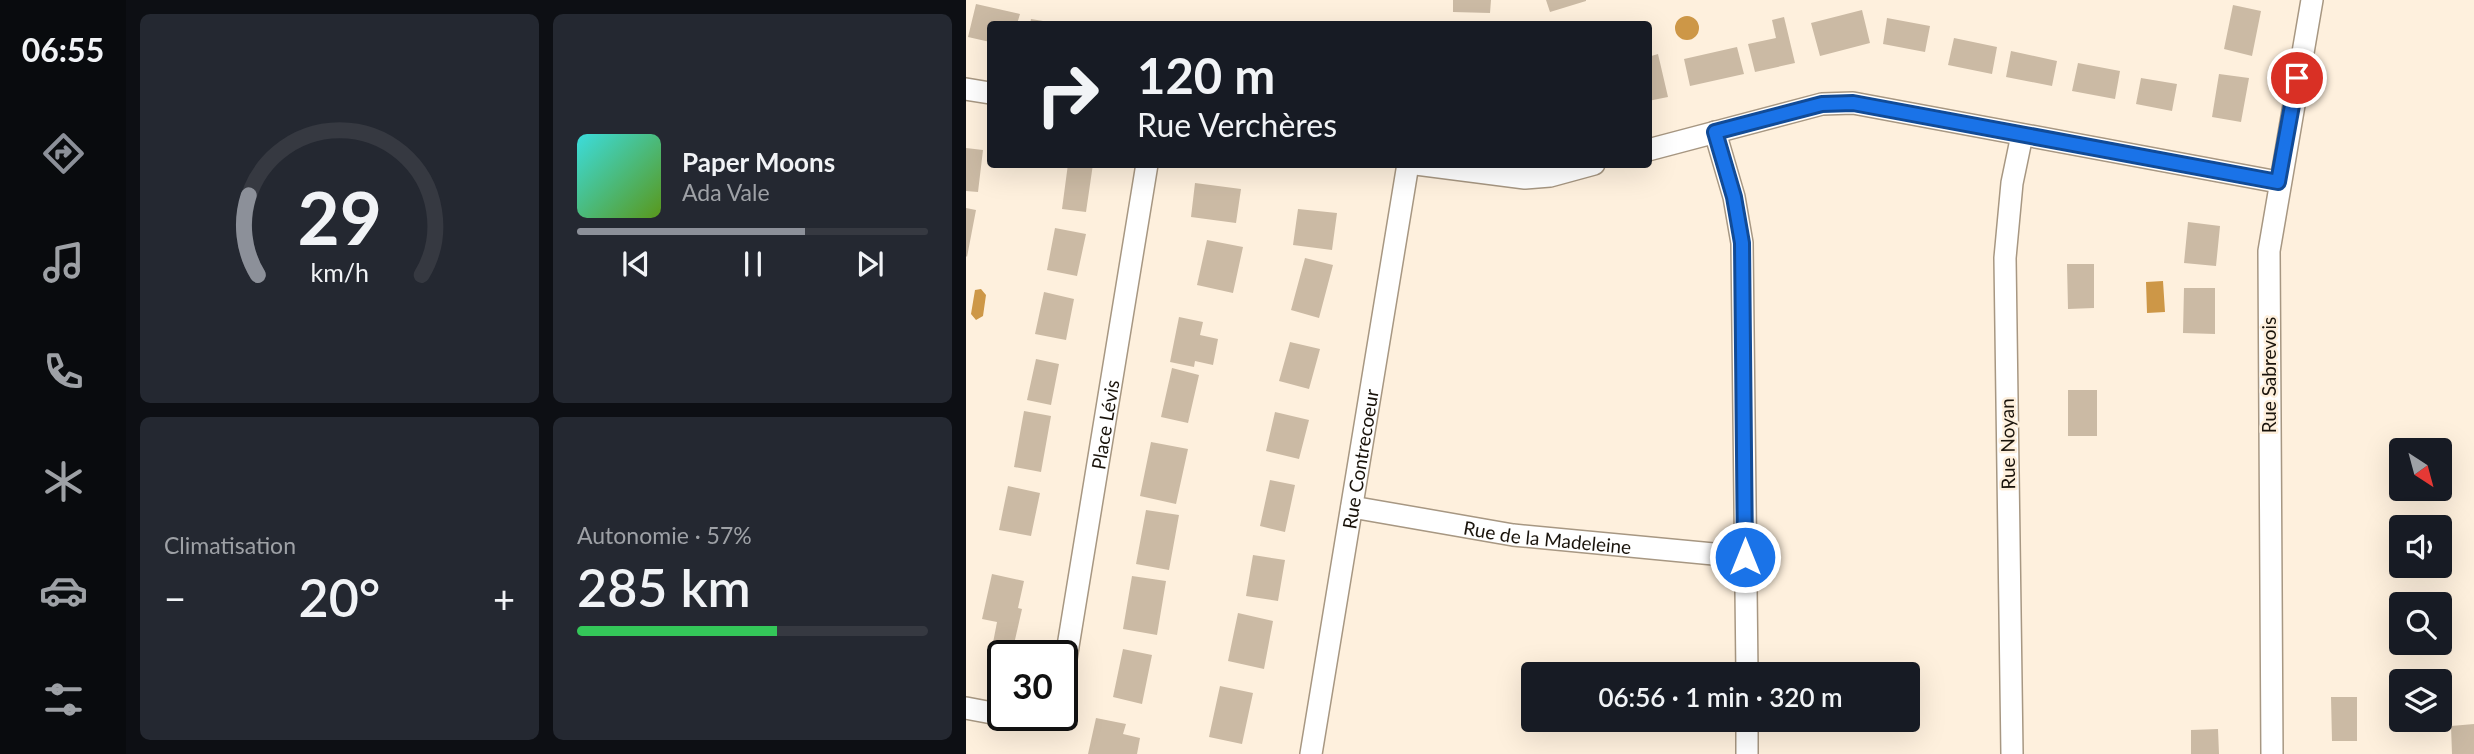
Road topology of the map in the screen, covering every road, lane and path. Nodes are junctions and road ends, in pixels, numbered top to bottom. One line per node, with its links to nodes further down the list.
1 (2312, 0): 11 (street, Rue Sabrevois)
2 (966, 89): 3 (street)
3 (987, 92)
4 (1715, 132): 5 (street); 6 (street); 13 (street)
5 (2022, 135): 11 (street); 21 (street, Rue Noyan)
6 (1652, 149)
7 (1146, 168): 14 (street, Place Lévis)
8 (1407, 168): 12 (street, Rue Contrecoeur)
9 (1444, 168): 10 (street)
10 (1579, 168)
11 (2278, 182): 22 (street, Rue Sabrevois)
12 (1352, 507): 13 (street, Rue de la Madeleine); 19 (street, Rue Contrecoeur)
13 (1745, 557): 15 (street)
14 (1069, 640)
15 (1746, 662)
16 (966, 708): 17 (street)
17 (987, 712)
18 (1747, 732): 20 (street)
19 (1311, 754)
20 (1747, 754)
21 (2012, 754)
22 (2272, 754)

